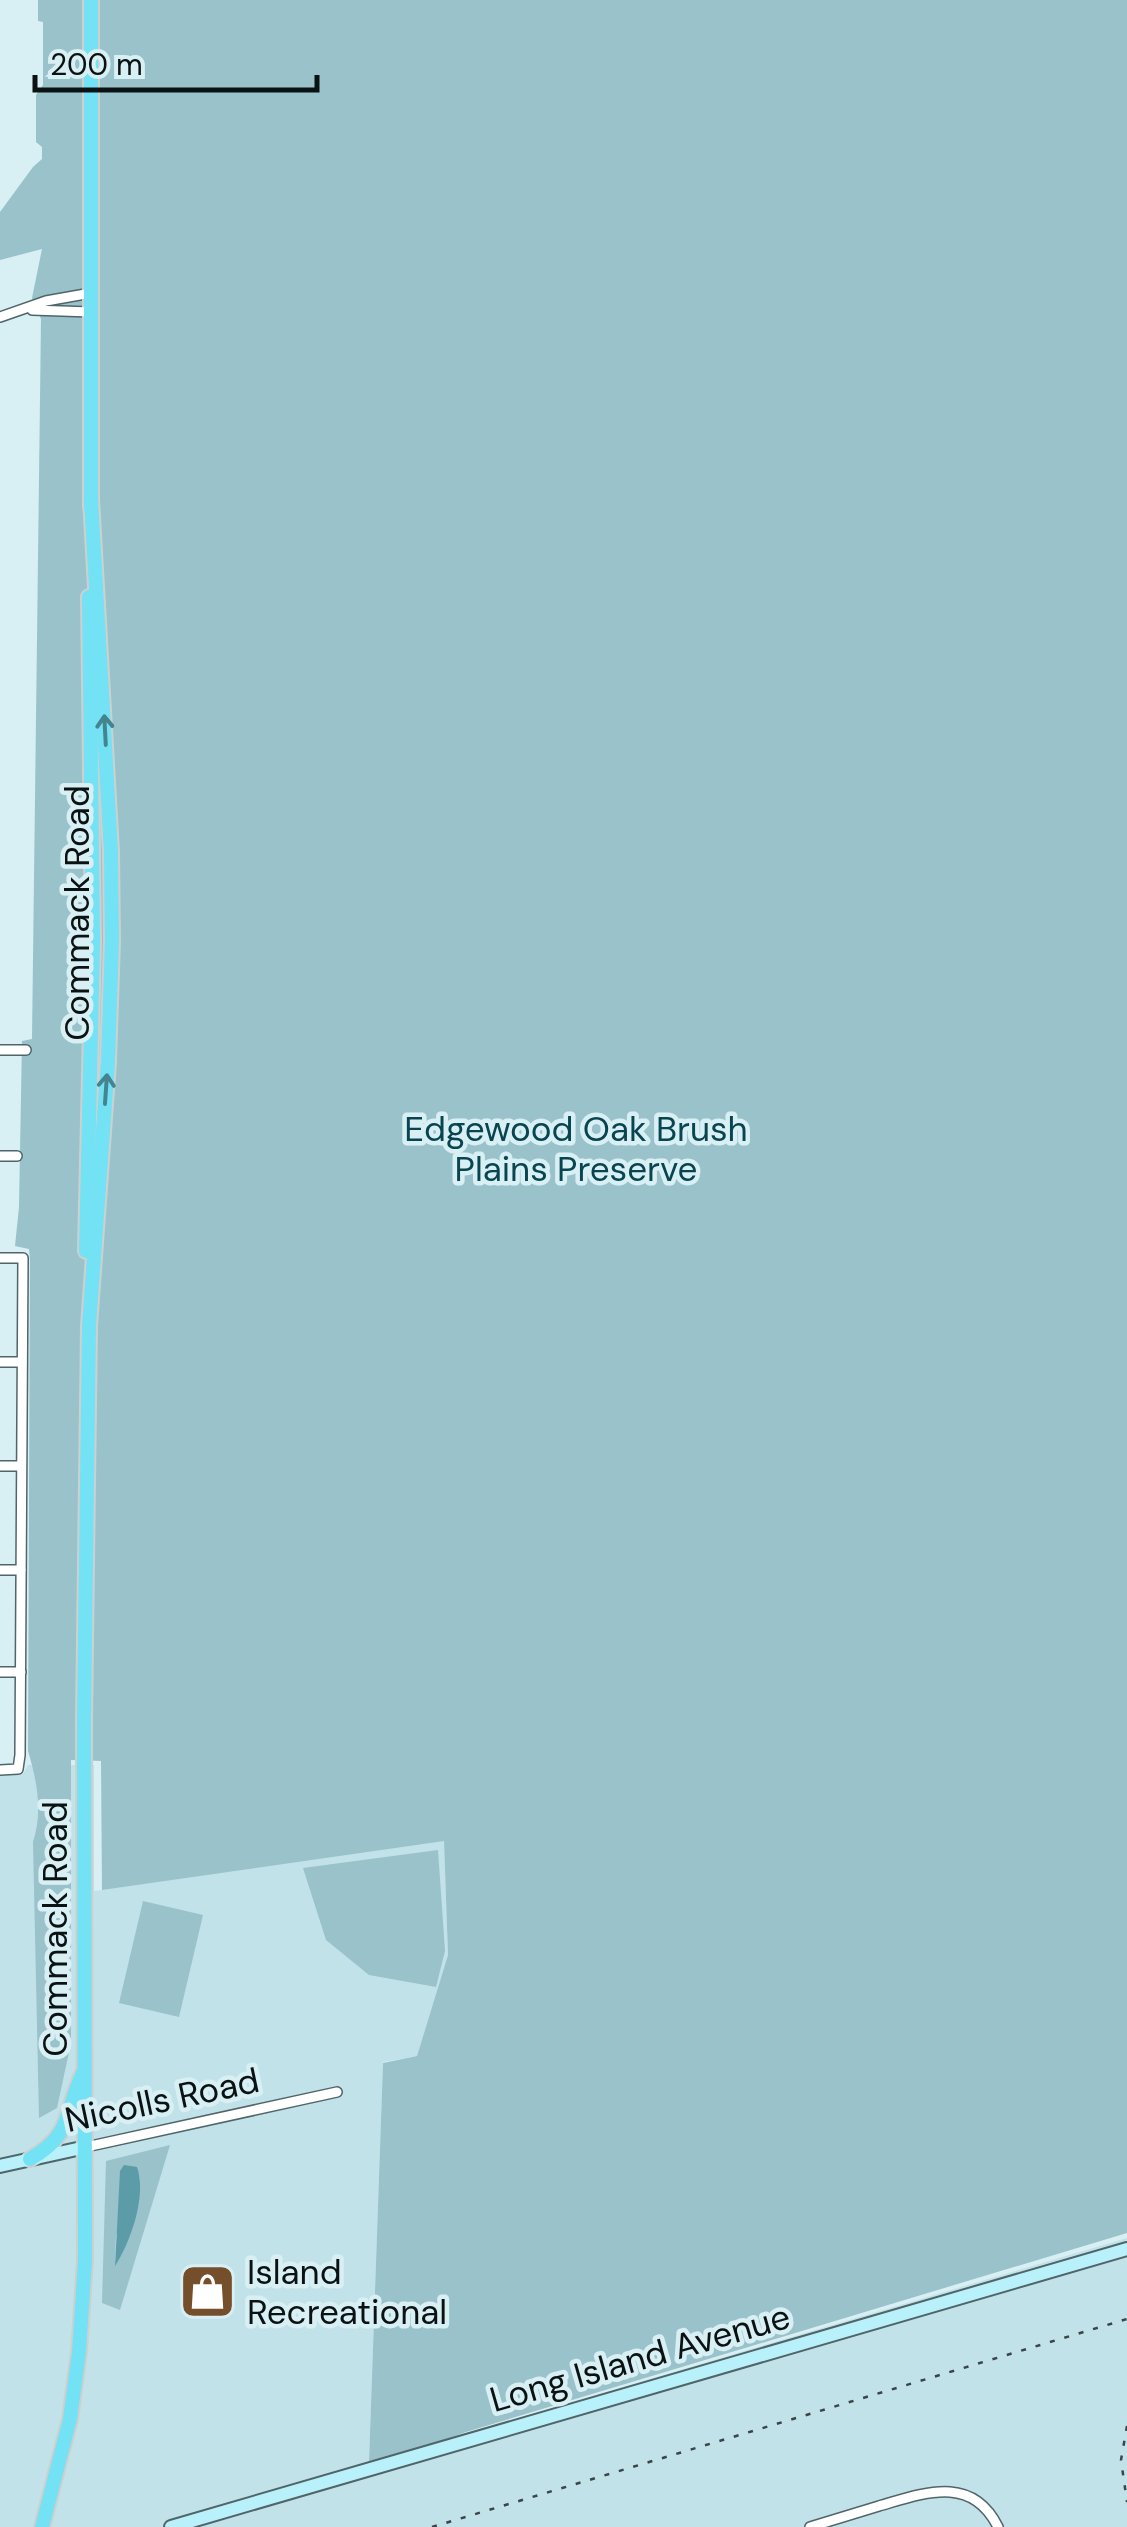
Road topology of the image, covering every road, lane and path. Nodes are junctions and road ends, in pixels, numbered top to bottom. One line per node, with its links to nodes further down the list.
1 (91, 0): 2 (main road, Commack Road)
2 (92, 293): 3 (street); 4 (main road, Commack Road)
3 (24, 310): 4 (street); 5 (street)
4 (91, 312): 20 (main road, Commack Road)
5 (0, 317)
6 (0, 1050): 7 (street)
7 (26, 1050)
8 (0, 1156): 9 (street)
9 (17, 1156)
10 (0, 1258): 12 (street)
11 (0, 1362): 12 (street)
12 (22, 1362): 14 (street)
13 (0, 1466): 14 (street)
14 (21, 1466): 16 (street)
15 (0, 1570): 16 (street)
16 (20, 1570): 18 (street)
17 (0, 1672): 18 (street)
18 (20, 1672): 19 (street)
19 (0, 1770)
20 (85, 2068): 22 (main road, Commack Road); 23 (main road)
21 (337, 2092): 22 (street, Nicolls Road)
22 (86, 2147): 23 (street, Nicolls Road); 26 (main road, Commack Road)
23 (30, 2160): 24 (street, Nicolls Road)
24 (0, 2166)
25 (1127, 2249): 27 (street, Long Island Avenue)
26 (42, 2527)
27 (171, 2527)
28 (810, 2527): 29 (street)
29 (998, 2527)

